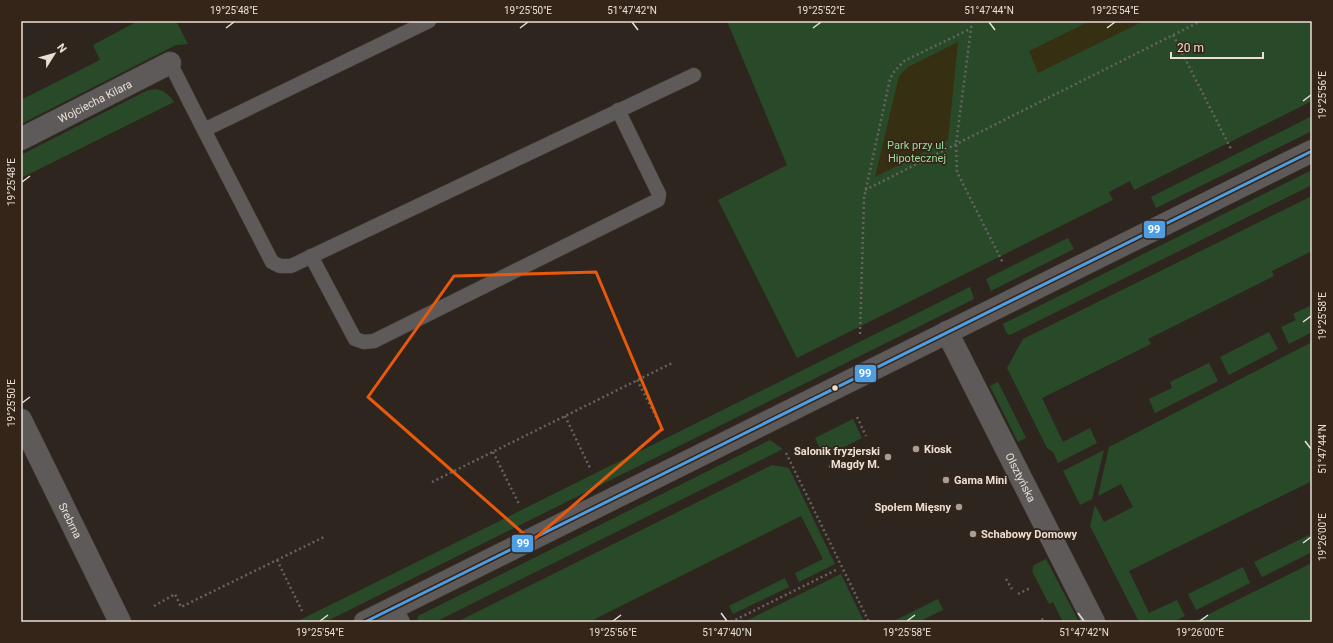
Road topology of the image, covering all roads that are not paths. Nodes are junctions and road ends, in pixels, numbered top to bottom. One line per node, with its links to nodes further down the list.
1 (430, 21): 5 (lane)
2 (170, 63): 5 (lane); 6 (street, Wojciecha Kilara)
3 (694, 74): 4 (lane)
4 (618, 110): 8 (lane); 8 (lane)
5 (204, 130): 8 (lane)
6 (21, 139)
7 (1312, 151): 9 (street)
8 (311, 256)
9 (947, 332): 11 (street); 14 (street, Olsztyńska)
10 (21, 420): 12 (street, Srebrna)
11 (399, 614): 13 (street)
12 (120, 622)
13 (365, 622)
14 (1094, 622)

